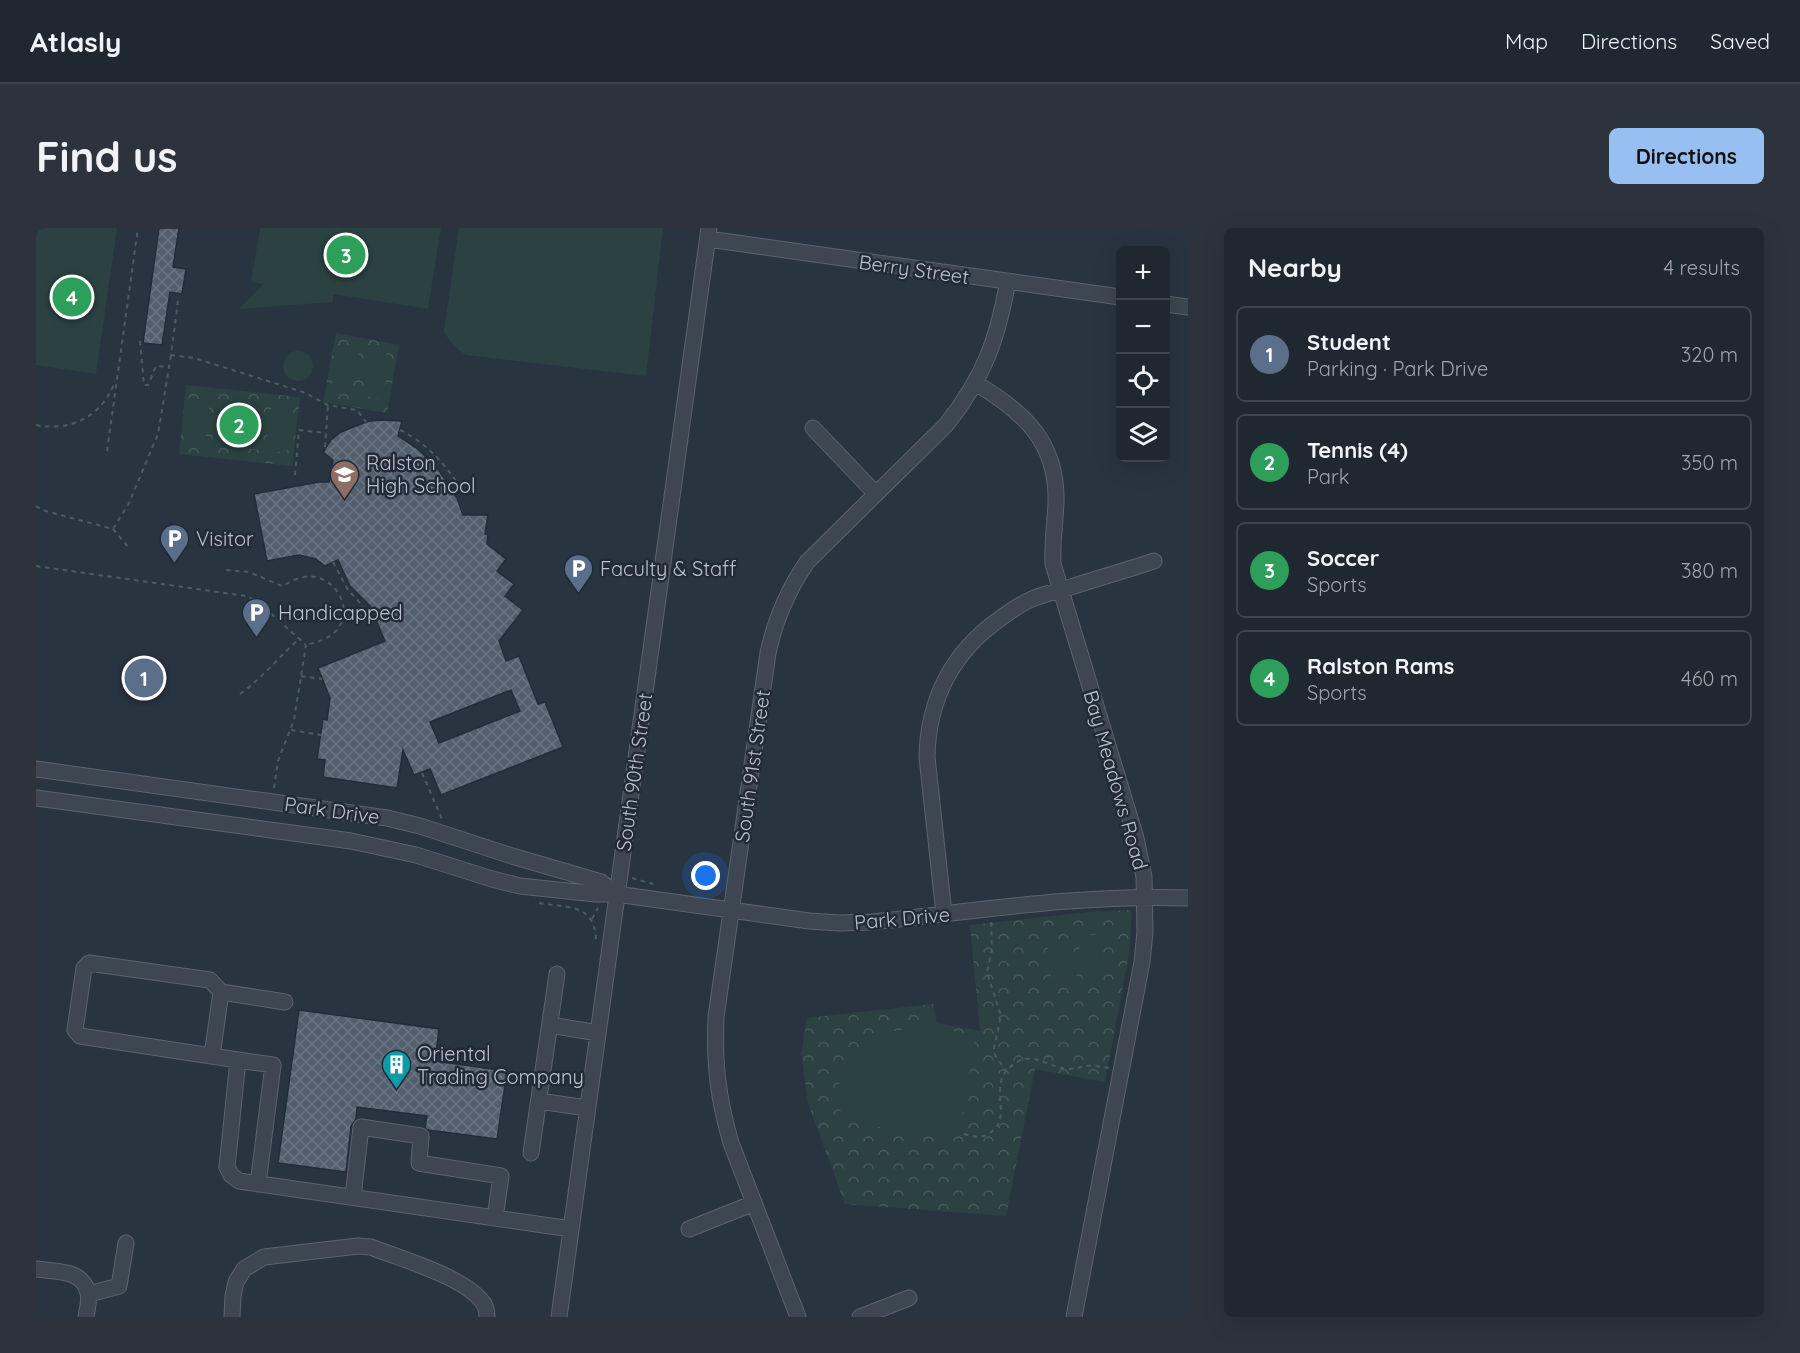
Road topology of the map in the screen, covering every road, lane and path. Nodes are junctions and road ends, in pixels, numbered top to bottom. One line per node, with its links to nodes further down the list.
1 (138, 228): 11 (path)
2 (709, 234): 3 (street, Berry Street); 47 (street, South 90th Street)
3 (1008, 281): 4 (street, Berry Street); 12 (street, South 91st Street)
4 (1116, 296)
5 (178, 301): 9 (path)
6 (1170, 305): 7 (street)
7 (1188, 307)
8 (140, 341): 10 (path)
9 (171, 355): 10 (path); 13 (path)
10 (169, 367): 25 (path)
11 (118, 373): 15 (path); 20 (path)
12 (975, 383): 23 (street, South 91st Street); 31 (street, Bay Meadows Road)
13 (328, 405): 14 (path); 18 (path)
14 (366, 422)
15 (36, 425)
16 (813, 428): 23 (street)
17 (400, 430): 22 (path)
18 (326, 433): 19 (path); 21 (path)
19 (325, 447)
20 (107, 451)
21 (295, 475)
22 (462, 490)
23 (876, 494): 51 (street, South 91st Street)
24 (36, 506): 25 (path)
25 (113, 529): 26 (path)
26 (129, 548)
27 (1154, 561): 31 (street)
28 (333, 562): 33 (path)
29 (36, 566): 35 (path)
30 (226, 570): 32 (path)
31 (1061, 590): 48 (street, Bay Meadows Road); 52 (street)
32 (343, 618): 33 (path); 36 (path)
33 (361, 620): 34 (path)
34 (377, 622)
35 (299, 639): 36 (path); 39 (path)
36 (306, 645): 37 (path)
37 (301, 676): 38 (path); 40 (path)
38 (322, 680)
39 (240, 694)
40 (291, 730): 41 (path); 44 (path)
41 (321, 735)
42 (36, 769): 47 (street, Park Drive)
43 (422, 773): 46 (path)
44 (273, 793)
45 (36, 798): 47 (street, Park Drive)
46 (444, 824)
47 (616, 894): 51 (street, Park Drive); 59 (street, South 90th Street)
48 (1145, 896): 49 (street, Park Drive); 52 (street, Park Drive); 84 (street, Bay Meadows Road)
49 (1188, 898)
50 (534, 902): 53 (path)
51 (731, 910): 52 (street, Park Drive); 70 (street, South 91st Street)
52 (944, 914)
53 (592, 919)
54 (991, 921): 63 (path)
55 (557, 974): 58 (street)
56 (221, 992): 57 (street); 60 (street); 60 (street)
57 (285, 1002)
58 (550, 1025): 59 (street); 64 (street)
59 (597, 1033): 65 (street, South 90th Street)
60 (212, 1056): 61 (street)
61 (238, 1060): 68 (street); 68 (street)
62 (1110, 1069): 63 (path)
63 (1006, 1071): 66 (path)
64 (539, 1101): 65 (street); 67 (street)
65 (587, 1108): 72 (street, South 90th Street)
66 (964, 1134)
67 (531, 1153)
68 (258, 1184): 69 (street)
69 (353, 1197): 71 (street); 71 (street)
70 (754, 1203): 73 (street); 82 (street, South 91st Street)
71 (495, 1218): 72 (street)
72 (571, 1229): 81 (street, South 90th Street)
73 (689, 1229)
74 (126, 1243): 76 (street)
75 (36, 1269): 76 (street)
76 (88, 1294): 78 (street)
77 (909, 1298): 83 (street)
78 (86, 1317)
79 (232, 1317): 80 (street)
80 (487, 1317)
81 (559, 1317)
82 (798, 1317)
83 (860, 1317)
84 (1074, 1317)

